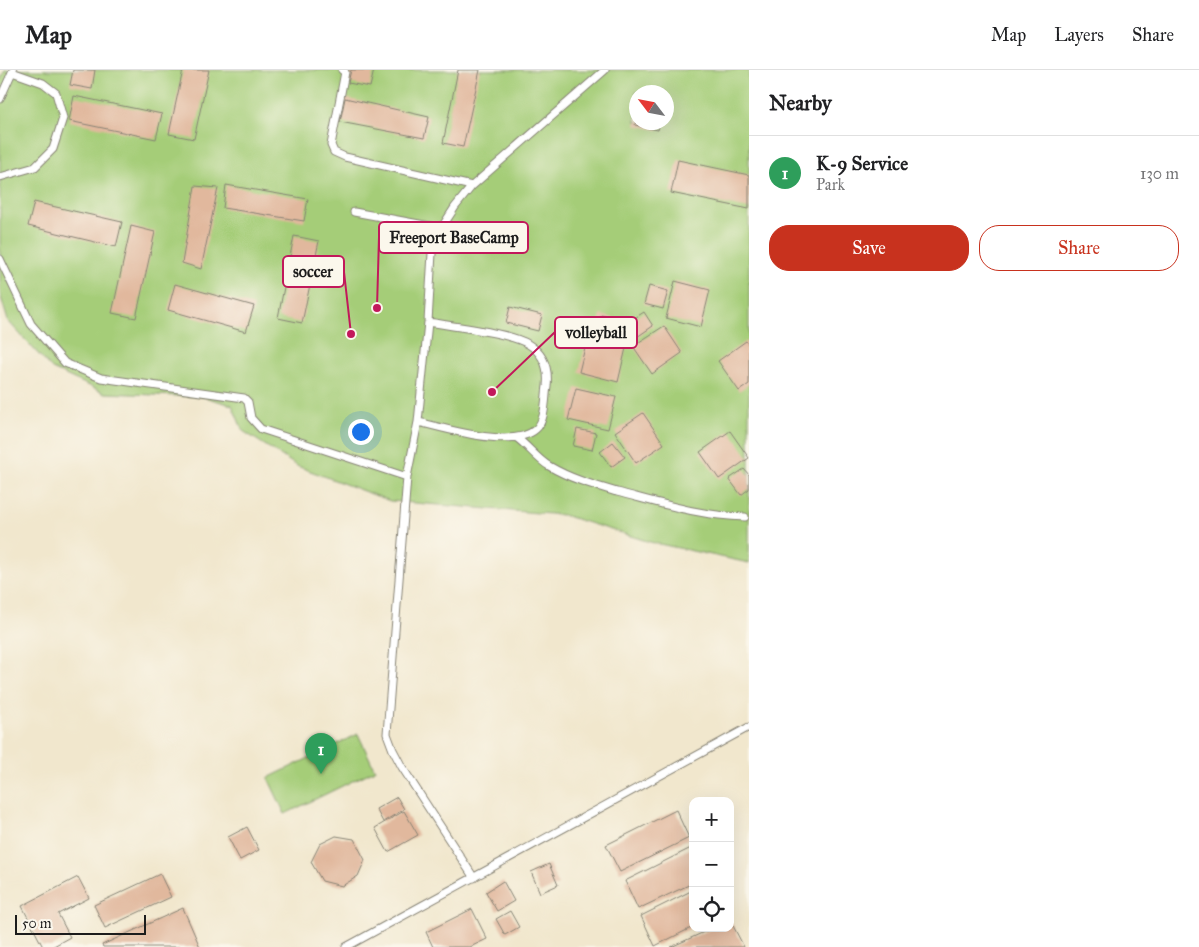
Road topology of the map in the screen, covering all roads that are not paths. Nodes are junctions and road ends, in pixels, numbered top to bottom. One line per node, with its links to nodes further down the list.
1 (342, 70): 6 (lane)
2 (605, 70): 6 (lane)
3 (12, 71): 4 (lane); 5 (lane)
4 (0, 99)
5 (0, 177)
6 (472, 186): 8 (lane)
7 (354, 212): 8 (lane)
8 (441, 228): 10 (lane)
9 (0, 259): 13 (lane)
10 (428, 322): 11 (lane); 12 (lane)
11 (418, 422): 12 (lane); 13 (lane)
12 (517, 438): 14 (lane)
13 (408, 477): 16 (lane)
14 (745, 517)
15 (749, 727): 16 (lane)
16 (474, 878): 17 (lane)
17 (346, 947)

